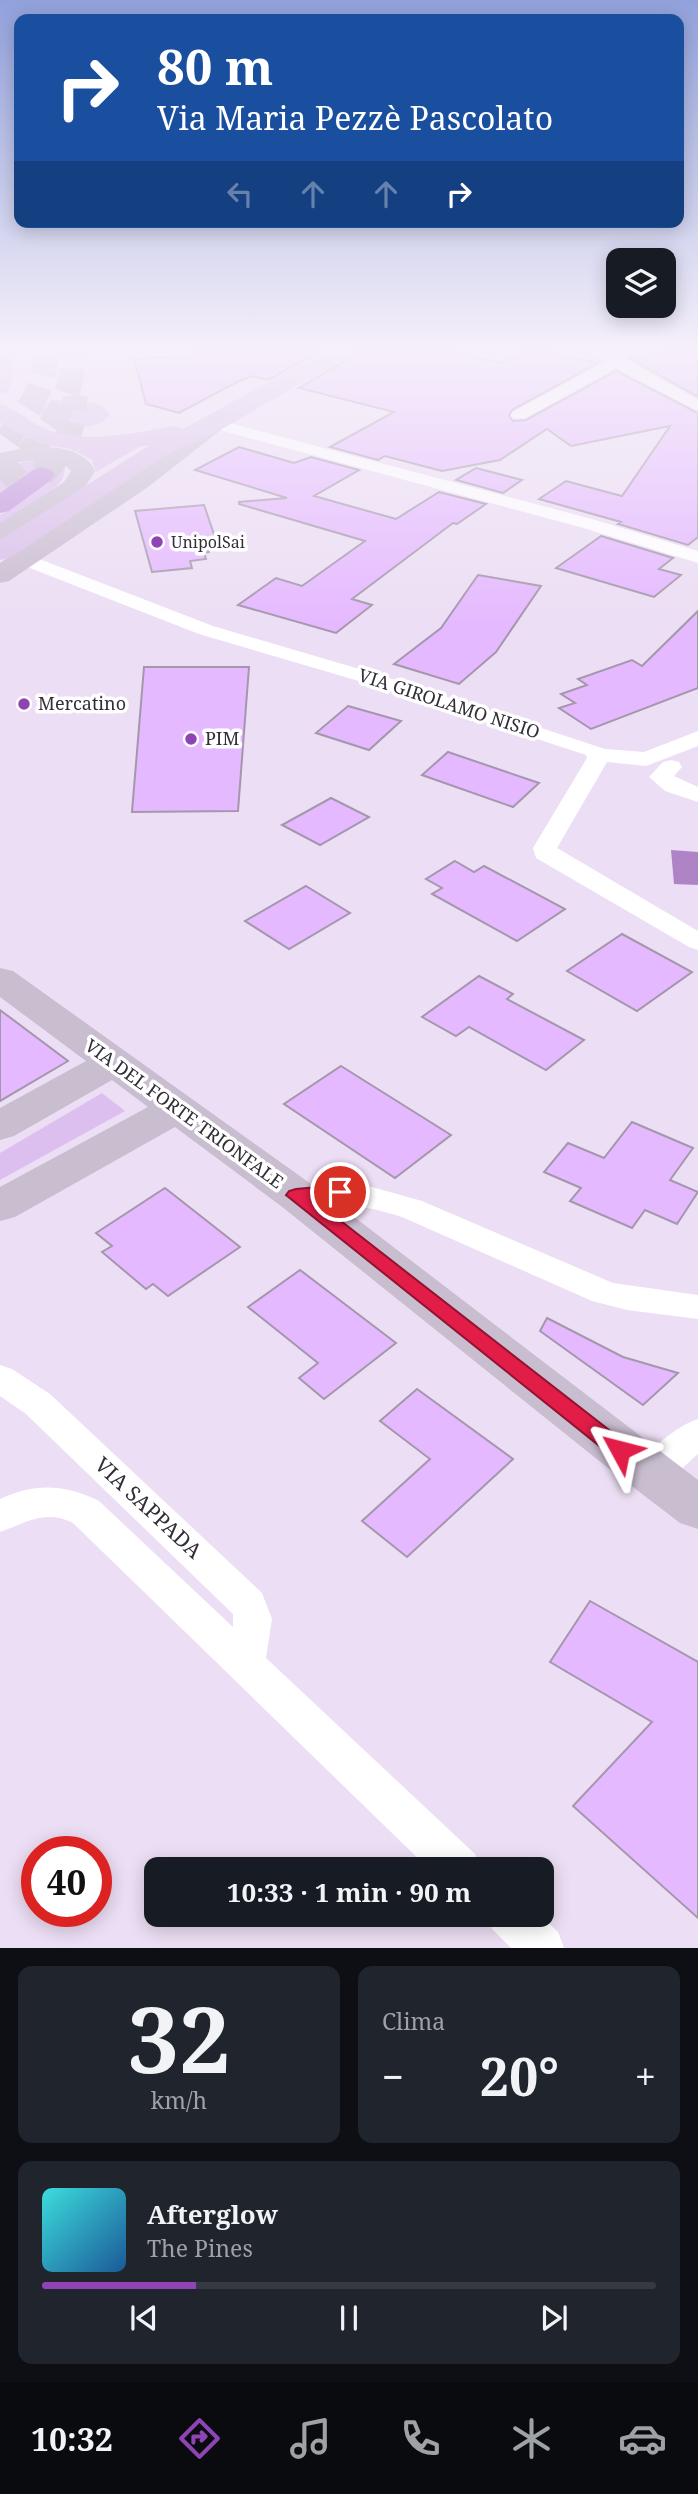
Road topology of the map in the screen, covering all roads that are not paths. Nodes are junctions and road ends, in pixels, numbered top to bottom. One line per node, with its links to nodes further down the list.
1 (176, 442): 8 (main road)
2 (191, 442): 10 (street)
3 (281, 442): 9 (street)
4 (0, 460): 7 (street)
5 (42, 475): 6 (highway)
6 (0, 505)
7 (0, 534)
8 (0, 552)
9 (698, 557)
10 (24, 559): 11 (street, VIA GIROLAMO NISIO); 12 (street)
11 (64, 572): 14 (street, VIA GIROLAMO NISIO)
12 (0, 575)
13 (698, 738): 15 (street)
14 (599, 755): 15 (street); 19 (street)
15 (646, 759): 16 (street)
16 (671, 767): 17 (street); 18 (street)
17 (698, 776)
18 (698, 795)
19 (698, 942)
20 (0, 979): 21 (street, VIA DEL FORTE TRIONFALE)
21 (114, 1062): 22 (street, VIA DEL FORTE TRIONFALE); 23 (street)
22 (176, 1109): 24 (street, VIA DEL FORTE TRIONFALE); 25 (street)
23 (0, 1126)
24 (296, 1195): 26 (street); 29 (street, VIA DEL FORTE TRIONFALE)
25 (0, 1206)
26 (697, 1306)
27 (0, 1378): 32 (street, VIA SAPPADA)
28 (698, 1433): 29 (street)
29 (652, 1473): 30 (street, VIA DEL FORTE TRIONFALE)
30 (698, 1508)
31 (0, 1517): 32 (street)
32 (246, 1662): 33 (street)
33 (448, 1857)
34 (521, 1927): 35 (street)
35 (542, 1948)

